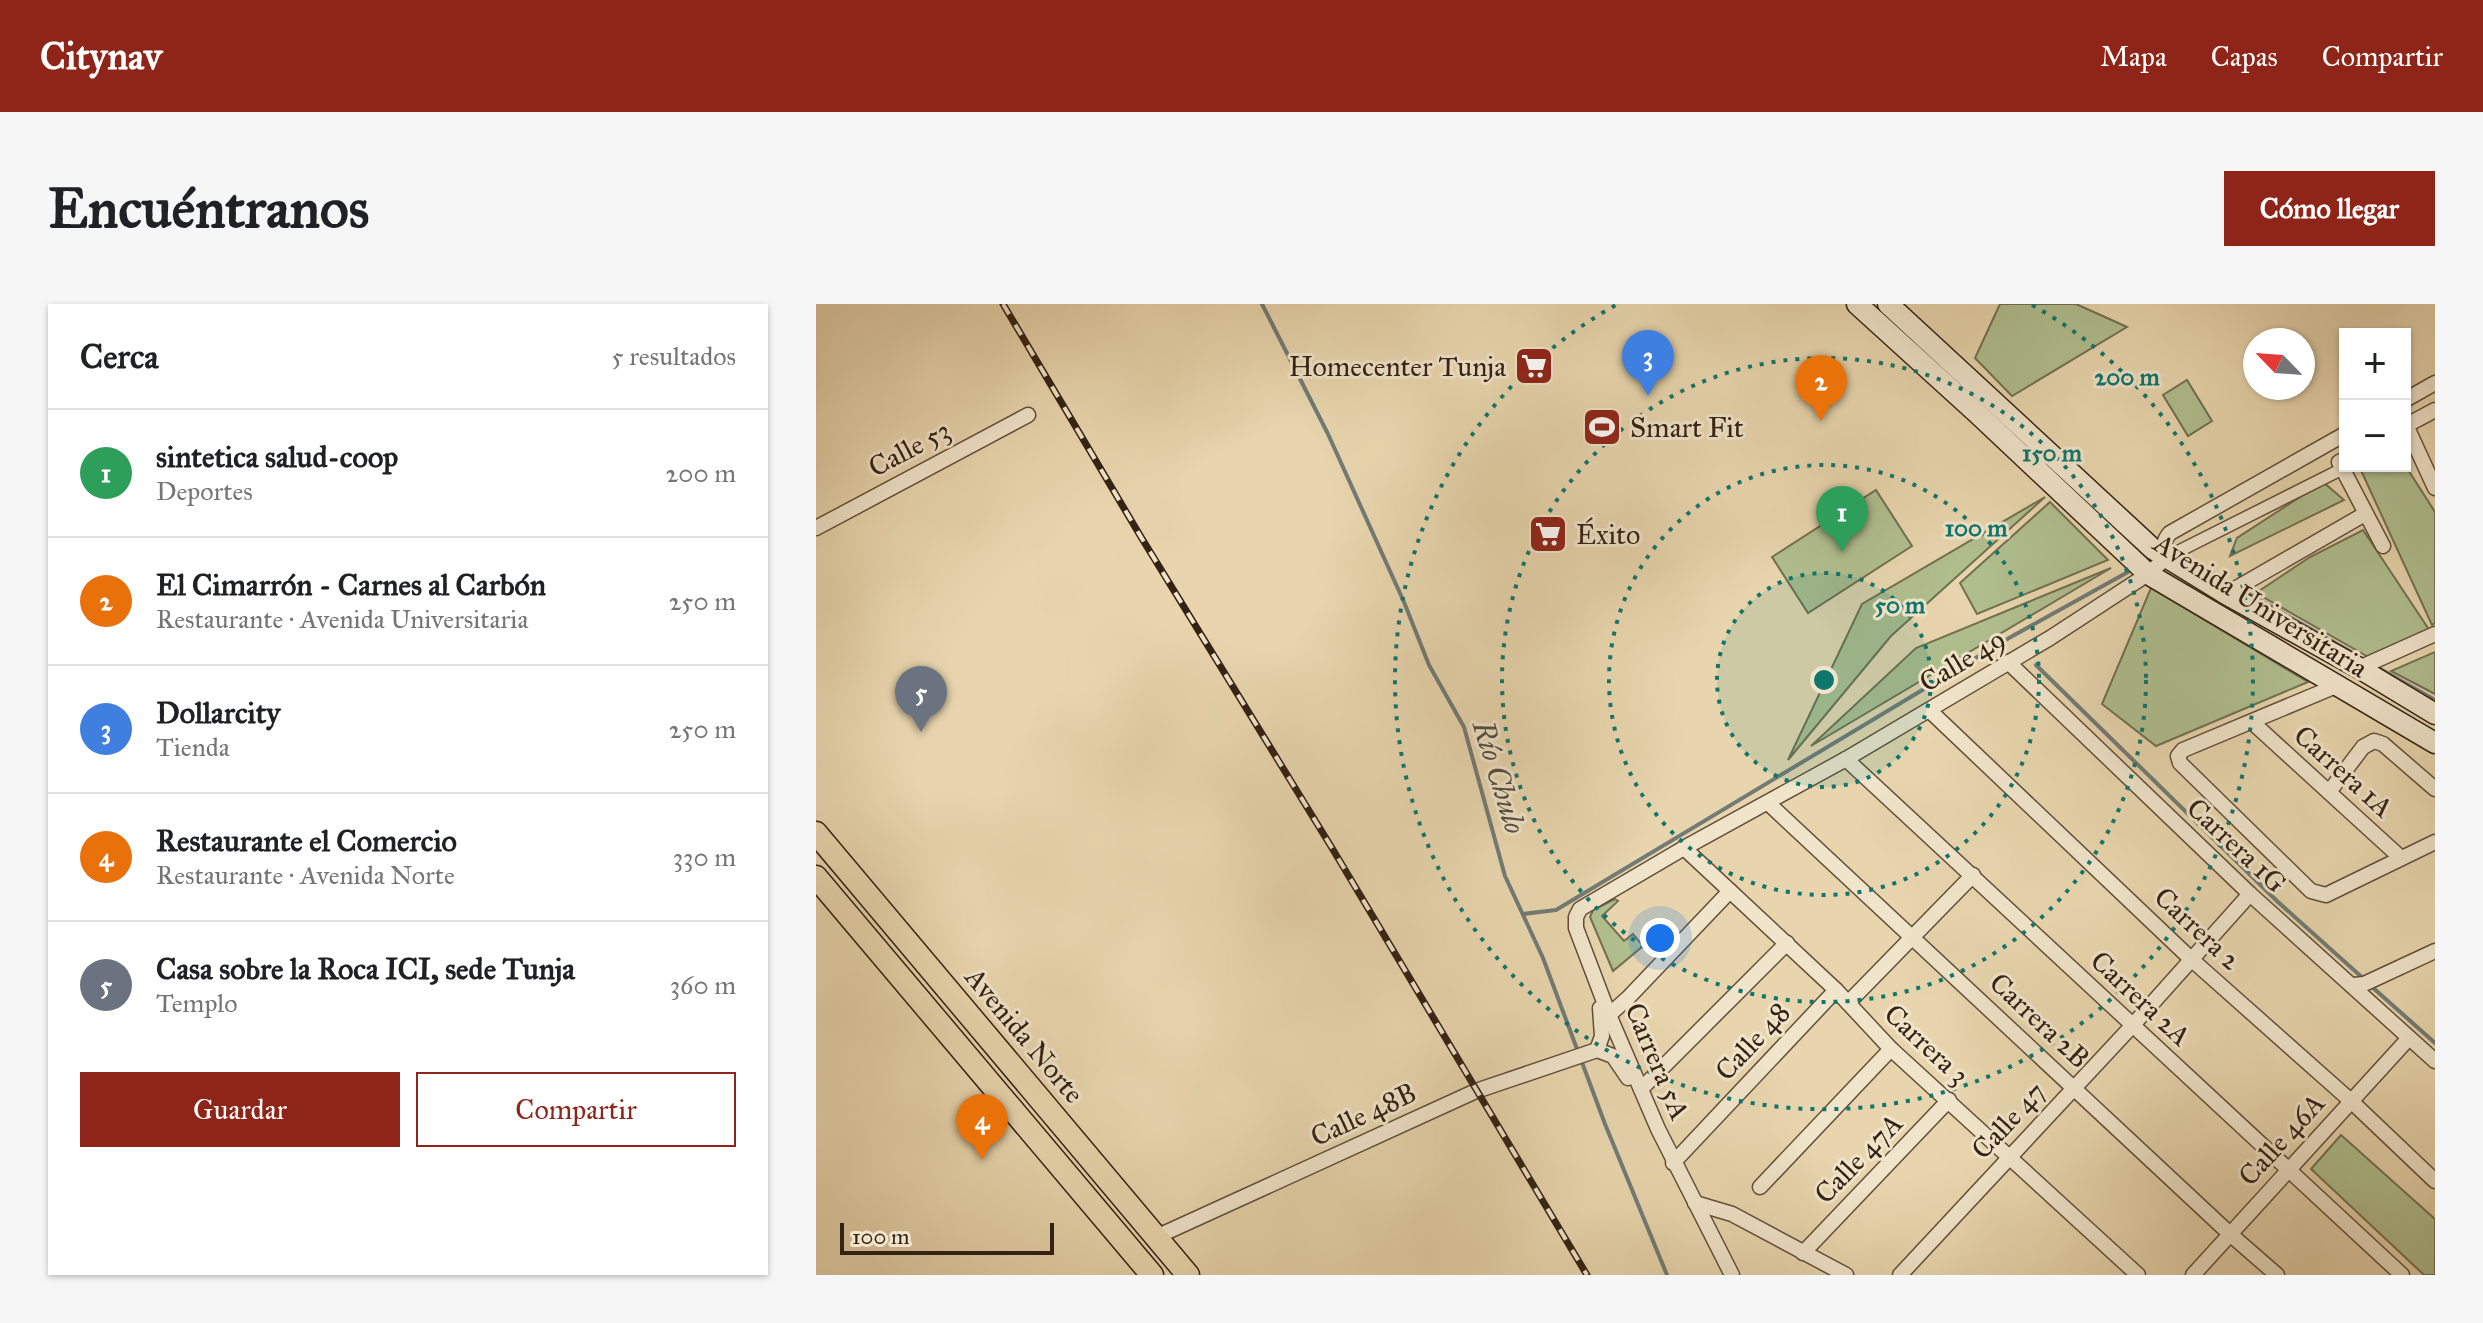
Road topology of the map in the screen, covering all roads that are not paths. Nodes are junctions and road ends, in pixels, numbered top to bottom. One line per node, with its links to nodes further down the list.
1 (1857, 304): 17 (main road, Avenida Universitaria)
2 (1888, 304): 16 (main road, Avenida Universitaria)
3 (2435, 383): 4 (street)
4 (2411, 397)
5 (2435, 410): 7 (street)
6 (1028, 415): 14 (street, Calle 53)
7 (2411, 423)
8 (2339, 437): 16 (street, Calle 49)
9 (2411, 438): 12 (street)
10 (2339, 466): 16 (street)
11 (2347, 472): 13 (street)
12 (2435, 488)
13 (2365, 514): 15 (street); 18 (street)
14 (816, 528)
15 (2383, 546)
16 (2166, 558): 17 (street, Calle 49); 18 (main road, Avenida Universitaria)
17 (2148, 574): 20 (street, Calle 49); 22 (main road, Avenida Universitaria)
18 (2226, 594): 21 (main road, Avenida Universitaria)
19 (2435, 634): 21 (street)
20 (2008, 662): 23 (street, Calle 49); 38 (street, Carrera 1G)
21 (2359, 668): 24 (main road, Avenida Universitaria)
22 (2336, 686): 25 (street); 26 (main road, Avenida Universitaria)
23 (1929, 710): 27 (street, Calle 49); 44 (street, Carrera 2)
24 (2435, 714)
25 (2252, 722): 29 (street, Carrera 1A); 34 (street)
26 (2435, 743)
27 (1846, 759): 30 (street, Calle 49); 35 (street, Carrera 2A)
28 (2435, 789): 29 (street)
29 (2329, 792): 34 (street, Carrera 1A)
30 (1768, 803): 33 (street, Calle 49); 41 (street, Carrera 2B)
31 (816, 833): 66 (main road, Avenida Norte)
32 (2435, 842): 34 (street)
33 (1684, 848): 37 (street, Carrera 3); 39 (street, Calle 49)
34 (2401, 858)
35 (1973, 875): 41 (street); 49 (street, Carrera 2A)
36 (816, 877): 68 (main road, Avenida Norte)
37 (1730, 891): 42 (street, Carrera 3); 48 (street)
38 (2250, 894): 44 (street, Calle 47); 45 (street, Carrera 1G)
39 (1580, 909): 40 (street, Carrera 5A)
40 (1577, 929): 48 (street, Carrera 5A); 52 (street)
41 (1912, 938): 47 (street); 54 (street, Carrera 2B)
42 (1787, 943): 46 (street, Carrera 3); 55 (street)
43 (2435, 951): 45 (street)
44 (2191, 959): 49 (street, Calle 47); 57 (street, Carrera 2)
45 (2358, 984): 50 (street, Carrera 1G)
46 (1836, 990): 47 (street, Carrera 3); 60 (street, Calle 48)
47 (1848, 1003): 51 (street, Carrera 3)
48 (1609, 1015): 55 (street, Carrera 5A)
49 (2132, 1026): 54 (street, Calle 47); 61 (street, Carrera 2A)
50 (2409, 1038): 53 (street, Carrera 1G); 57 (street, Calle 46A)
51 (1891, 1049): 56 (street, Carrera 3); 63 (street)
52 (1597, 1050): 58 (street); 66 (street, Calle 48B)
53 (2435, 1061)
54 (2074, 1087): 59 (street, Calle 47); 65 (street, Carrera 2B)
55 (1641, 1089): 58 (street, Carrera 5A)
56 (1949, 1100): 59 (street, Carrera 3); 67 (street, Calle 47A)
57 (2351, 1101): 61 (street, Calle 46A); 62 (street, Carrera 2)
58 (1658, 1129): 60 (street, Carrera 5A)
59 (2009, 1156): 72 (street, Calle 47); 73 (street, Carrera 3)
60 (1673, 1163): 64 (street, Carrera 5A)
61 (2289, 1169): 65 (street, Calle 46A); 76 (street, Carrera 2A)
62 (2435, 1181)
63 (1760, 1187)
64 (1695, 1203): 67 (street); 70 (street, Carrera 5A)
65 (2230, 1234): 74 (street, Calle 46A); 75 (street, Carrera 2B)
66 (1156, 1237): 69 (main road, Avenida Norte)
67 (1803, 1253): 71 (street)
68 (1152, 1275)
69 (1188, 1275)
70 (1732, 1275)
71 (1846, 1275)
72 (1900, 1275)
73 (2138, 1275)
74 (2193, 1275)
75 (2277, 1275)
76 (2402, 1275)

